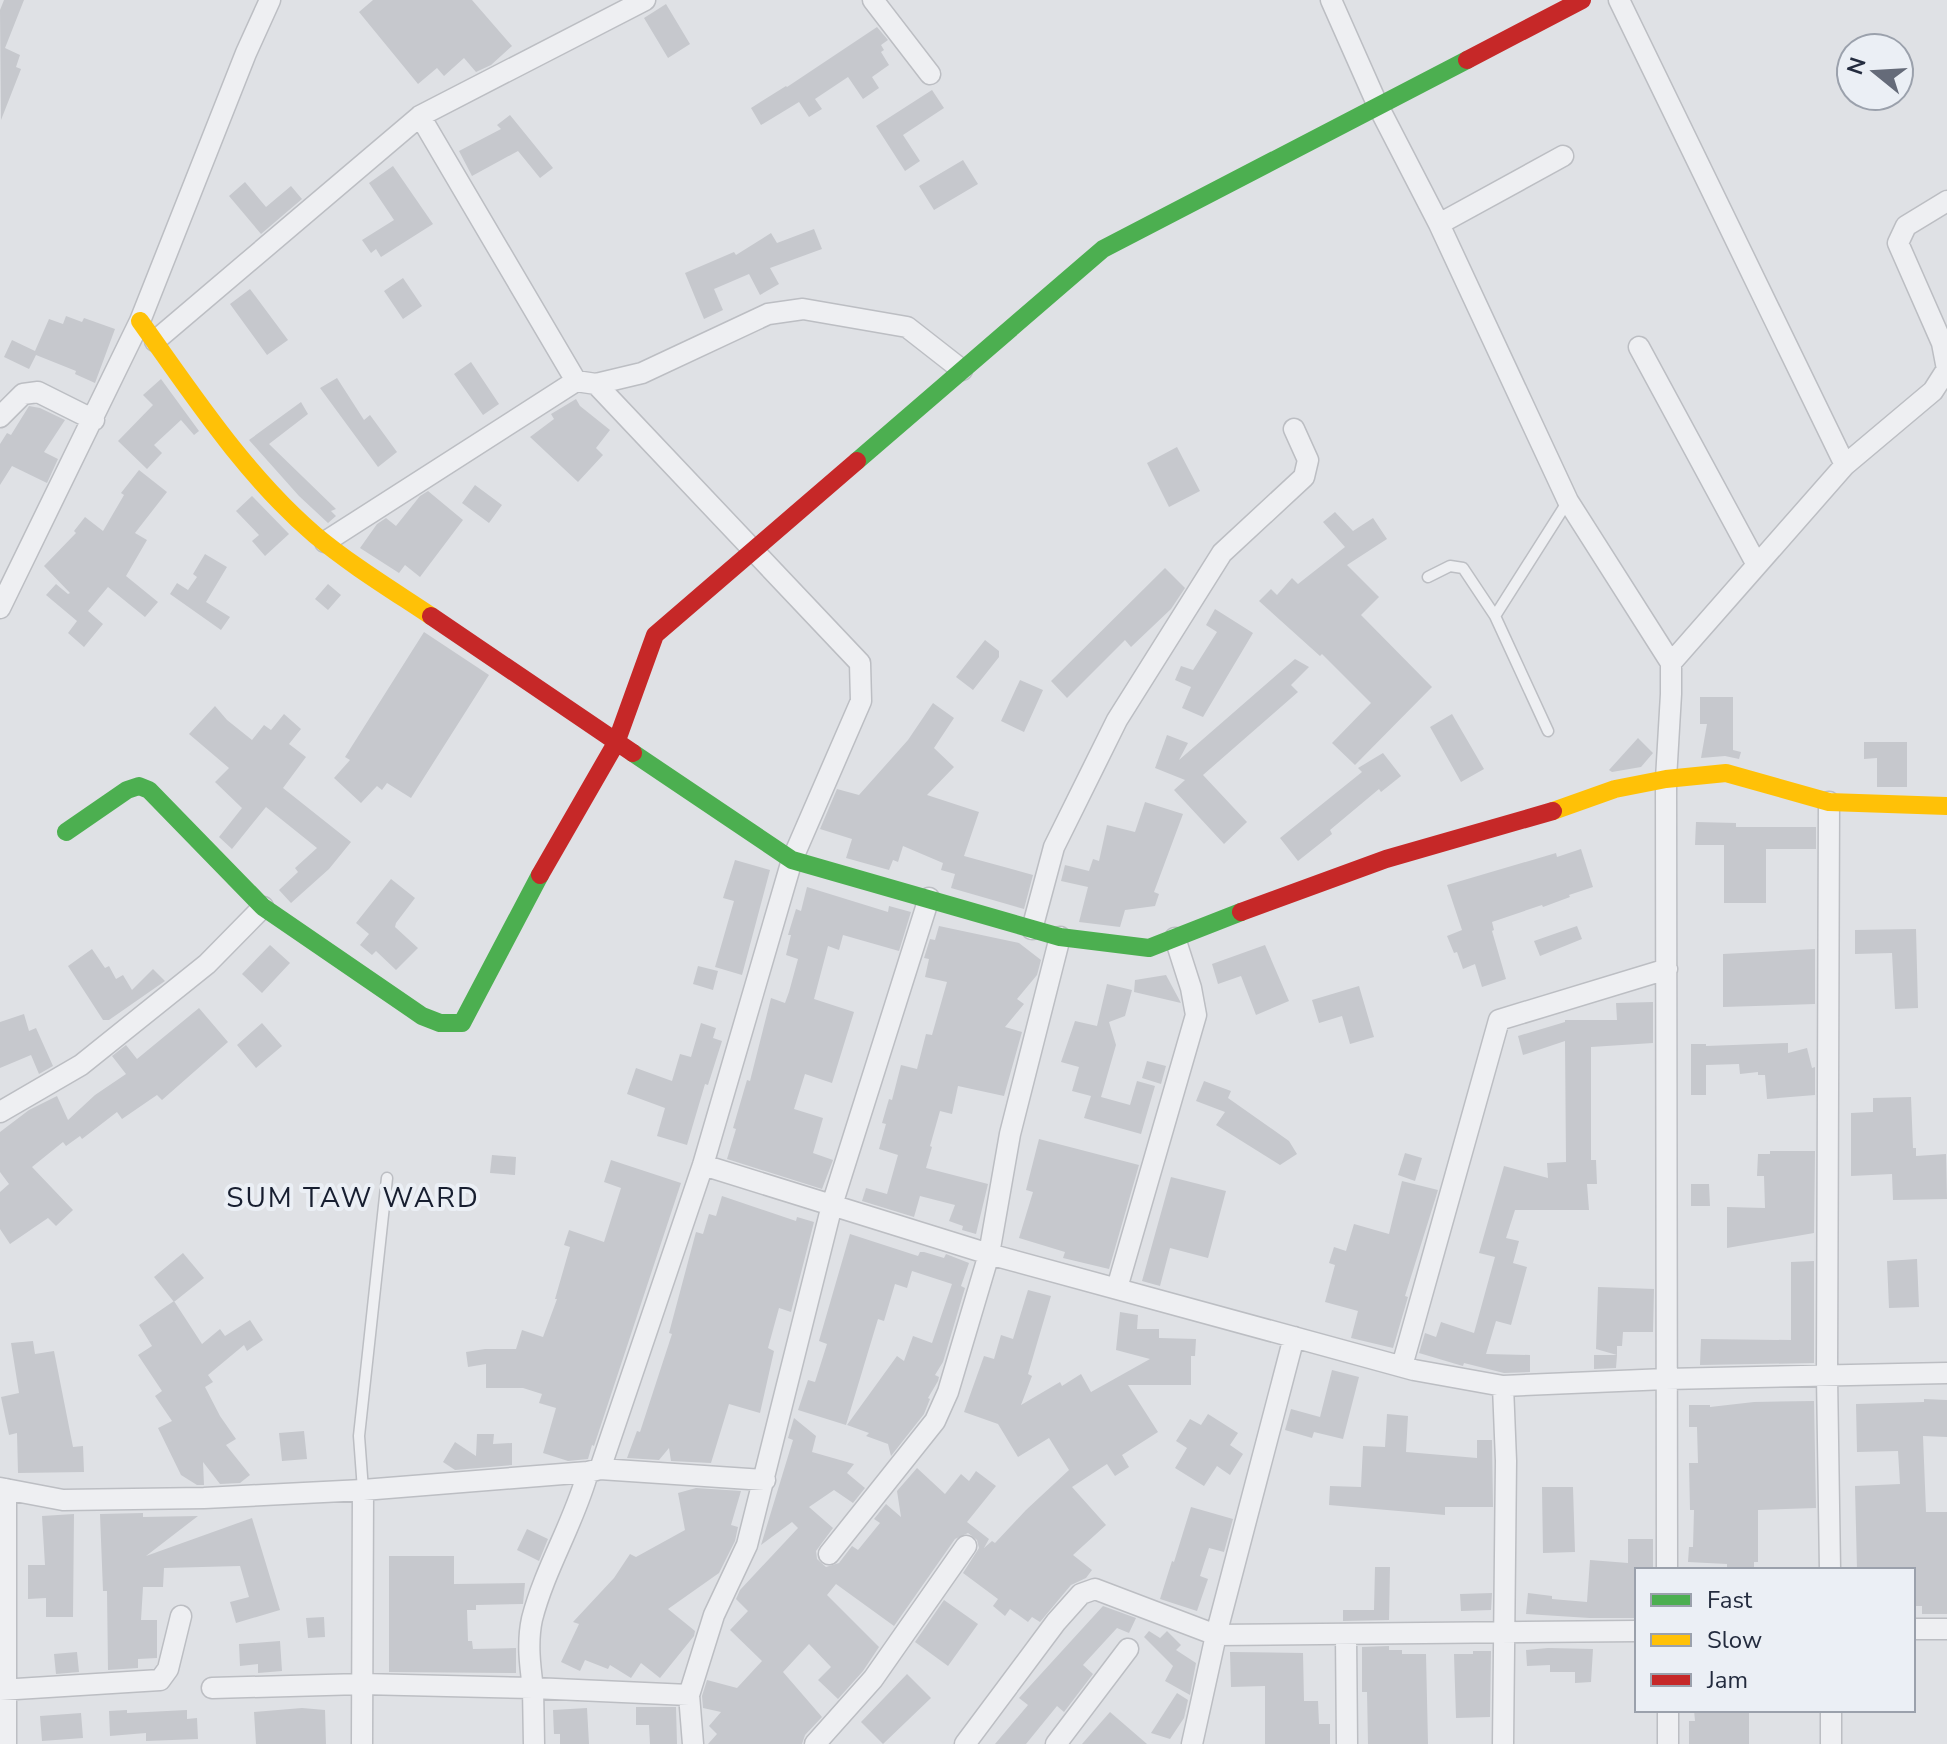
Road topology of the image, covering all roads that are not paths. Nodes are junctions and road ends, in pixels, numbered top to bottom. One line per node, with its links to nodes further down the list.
1 (270, 0): 13 (street)
2 (645, 0): 9 (street)
3 (873, 0): 7 (street)
4 (1331, 0): 8 (street)
5 (1582, 0): 8 (street)
6 (1619, 0): 21 (street)
7 (930, 74)
8 (1378, 106): 12 (street); 16 (street)
9 (420, 116): 14 (street); 17 (street)
10 (1563, 156): 12 (street)
11 (1947, 201): 21 (street)
12 (1439, 224): 22 (street)
13 (140, 321): 14 (street); 19 (street)
14 (155, 341): 23 (street)
15 (1639, 347): 25 (street)
16 (962, 370): 17 (street); 24 (street)
17 (586, 382): 23 (street); 24 (street)
18 (0, 417): 19 (street)
19 (94, 420): 27 (street)
20 (1294, 429): 39 (street)
21 (1845, 465): 25 (street)
22 (1568, 501): 28 (lane); 29 (street)
23 (325, 542): 31 (street)
24 (751, 550): 31 (street); 36 (street)
25 (1757, 565): 29 (street)
26 (1428, 577): 28 (lane)
27 (0, 608)
28 (1495, 616): 30 (lane)
29 (1671, 663): 32 (street)
30 (1548, 731)
31 (616, 743): 36 (street); 38 (street)
32 (1666, 779): 33 (street); 41 (street); 42 (street)
33 (1829, 802): 34 (street); 52 (street)
34 (1947, 806)
35 (66, 832): 38 (street)
36 (792, 860): 37 (street); 44 (street)
37 (929, 898): 39 (street); 46 (street)
38 (263, 907): 43 (street)
39 (1032, 929): 40 (street)
40 (1060, 937): 41 (street); 47 (street)
41 (1175, 938): 48 (street)
42 (1667, 969): 50 (street); 53 (street)
43 (0, 1112)
44 (703, 1165): 46 (street); 55 (street)
45 (387, 1178): 58 (lane)
46 (832, 1205): 47 (street); 56 (street)
47 (989, 1254): 48 (street); 60 (street)
48 (1117, 1288): 49 (street)
49 (1294, 1337): 50 (street); 68 (street)
50 (1402, 1366): 54 (street)
51 (1947, 1373): 52 (street)
52 (1827, 1376): 53 (street); 62 (street)
53 (1666, 1379): 54 (street); 61 (street)
54 (1503, 1386): 67 (street)
55 (594, 1470): 56 (street); 58 (street); 73 (street)
56 (765, 1480): 75 (street)
57 (3, 1488): 58 (street); 74 (street)
58 (363, 1490): 71 (street)
59 (966, 1546): 82 (street)
60 (829, 1554)
61 (1667, 1568)
62 (1830, 1568)
63 (181, 1616): 74 (street)
64 (1915, 1629): 65 (street)
65 (1947, 1629)
66 (1635, 1631): 67 (street)
67 (1503, 1633): 69 (street); 87 (street)
68 (1216, 1635): 69 (street); 83 (street); 85 (street)
69 (1346, 1635): 86 (street)
70 (1128, 1649): 84 (street)
71 (362, 1684): 72 (street); 73 (street); 79 (street)
72 (212, 1688)
73 (533, 1688): 75 (street); 80 (street)
74 (3, 1690): 78 (street)
75 (689, 1695): 81 (street)
76 (1668, 1712): 88 (street)
77 (1831, 1712): 89 (street)
78 (6, 1744)
79 (362, 1744)
80 (534, 1744)
81 (693, 1744)
82 (815, 1744)
83 (965, 1744)
84 (1056, 1744)
85 (1192, 1744)
86 (1347, 1744)
87 (1503, 1744)
88 (1668, 1744)
89 (1831, 1744)

